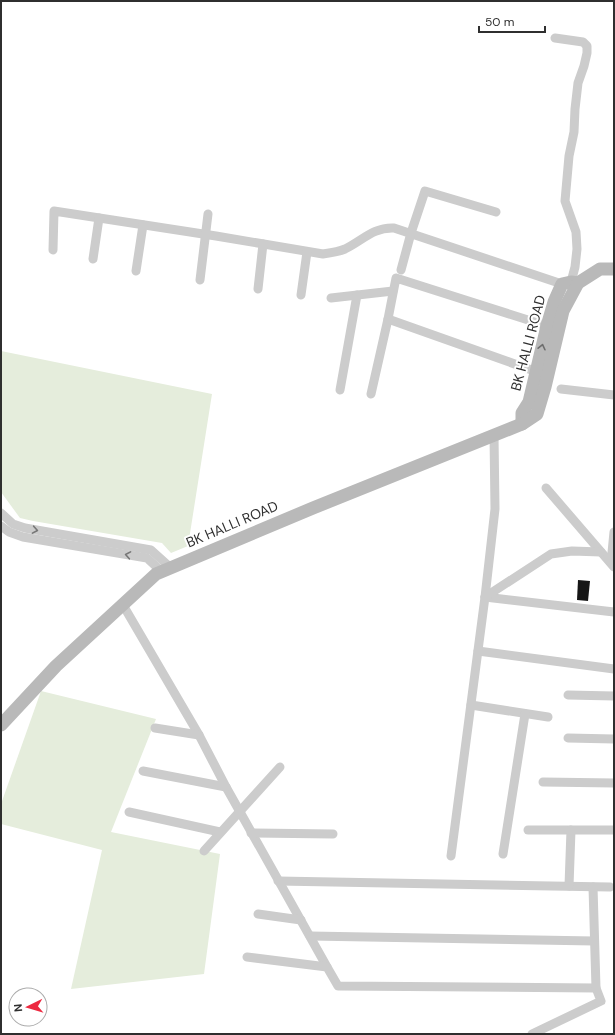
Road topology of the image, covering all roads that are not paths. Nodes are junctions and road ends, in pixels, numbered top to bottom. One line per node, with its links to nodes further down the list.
1 (555, 38): 16 (street)
2 (496, 212): 6 (street)
3 (208, 214): 7 (street)
4 (99, 218): 5 (street); 9 (street); 11 (street)
5 (143, 225): 7 (street); 14 (street)
6 (411, 233): 10 (street); 13 (street); 16 (street)
7 (205, 234): 8 (street); 15 (street)
8 (263, 244): 10 (street); 17 (street)
9 (53, 250)
10 (307, 252): 19 (street)
11 (93, 259)
12 (614, 268): 16 (main road, BK HALLI ROAD)
13 (401, 270)
14 (136, 271)
15 (200, 280)
16 (570, 283): 23 (main road, BK HALLI ROAD); 24 (main road, BK HALLI ROAD)
17 (258, 289)
18 (394, 291): 20 (street); 22 (street); 23 (street)
19 (301, 295)
20 (357, 295): 21 (street); 26 (street)
21 (331, 298)
22 (388, 319): 24 (street); 27 (street)
23 (546, 326): 24 (main road, BK HALLI ROAD, one-way to 23)
24 (542, 373): 29 (main road, BK HALLI ROAD)
25 (561, 389): 28 (street)
26 (340, 390)
27 (372, 394)
28 (614, 395)
29 (494, 435): 36 (main road, BK HALLI ROAD); 37 (street)
30 (546, 488): 34 (street)
31 (1, 513): 36 (street, one-way to 36)
32 (1, 526): 36 (street, one-way to 32)
33 (614, 532): 35 (street)
34 (601, 552): 35 (street); 37 (street)
35 (613, 560)
36 (166, 570): 38 (main road, BK HALLI ROAD)
37 (485, 597): 39 (street); 40 (street)
38 (122, 605): 47 (main road, BK HALLI ROAD); 49 (street)
39 (614, 612)
40 (478, 651): 41 (street); 44 (street)
41 (614, 669)
42 (568, 695): 43 (street)
43 (614, 696)
44 (471, 705): 45 (street); 67 (street)
45 (525, 714): 46 (street); 66 (street)
46 (548, 717)
47 (1, 725)
48 (156, 728): 49 (street)
49 (199, 735): 56 (street)
50 (568, 738): 51 (street)
51 (614, 739)
52 (280, 767): 58 (street)
53 (143, 771): 56 (street)
54 (543, 782): 55 (street)
55 (614, 782)
56 (226, 787): 58 (street)
57 (129, 812): 62 (street)
58 (239, 812): 62 (street); 63 (street)
59 (528, 830): 60 (street)
60 (571, 830): 61 (street); 69 (street)
61 (614, 830)
62 (220, 832): 65 (street)
63 (251, 832): 64 (street); 68 (street)
64 (334, 834)
65 (204, 850)
66 (502, 854)
67 (451, 856)
68 (278, 881): 69 (street); 73 (street)
69 (569, 886): 70 (street)
70 (593, 887): 71 (street); 75 (street)
71 (610, 887)
72 (258, 914): 73 (street)
73 (301, 920): 74 (street)
74 (310, 936): 75 (street); 77 (street)
75 (594, 942): 78 (street)
76 (247, 957): 77 (street)
77 (327, 967): 78 (street)
78 (596, 988): 79 (street)
79 (532, 1034)

